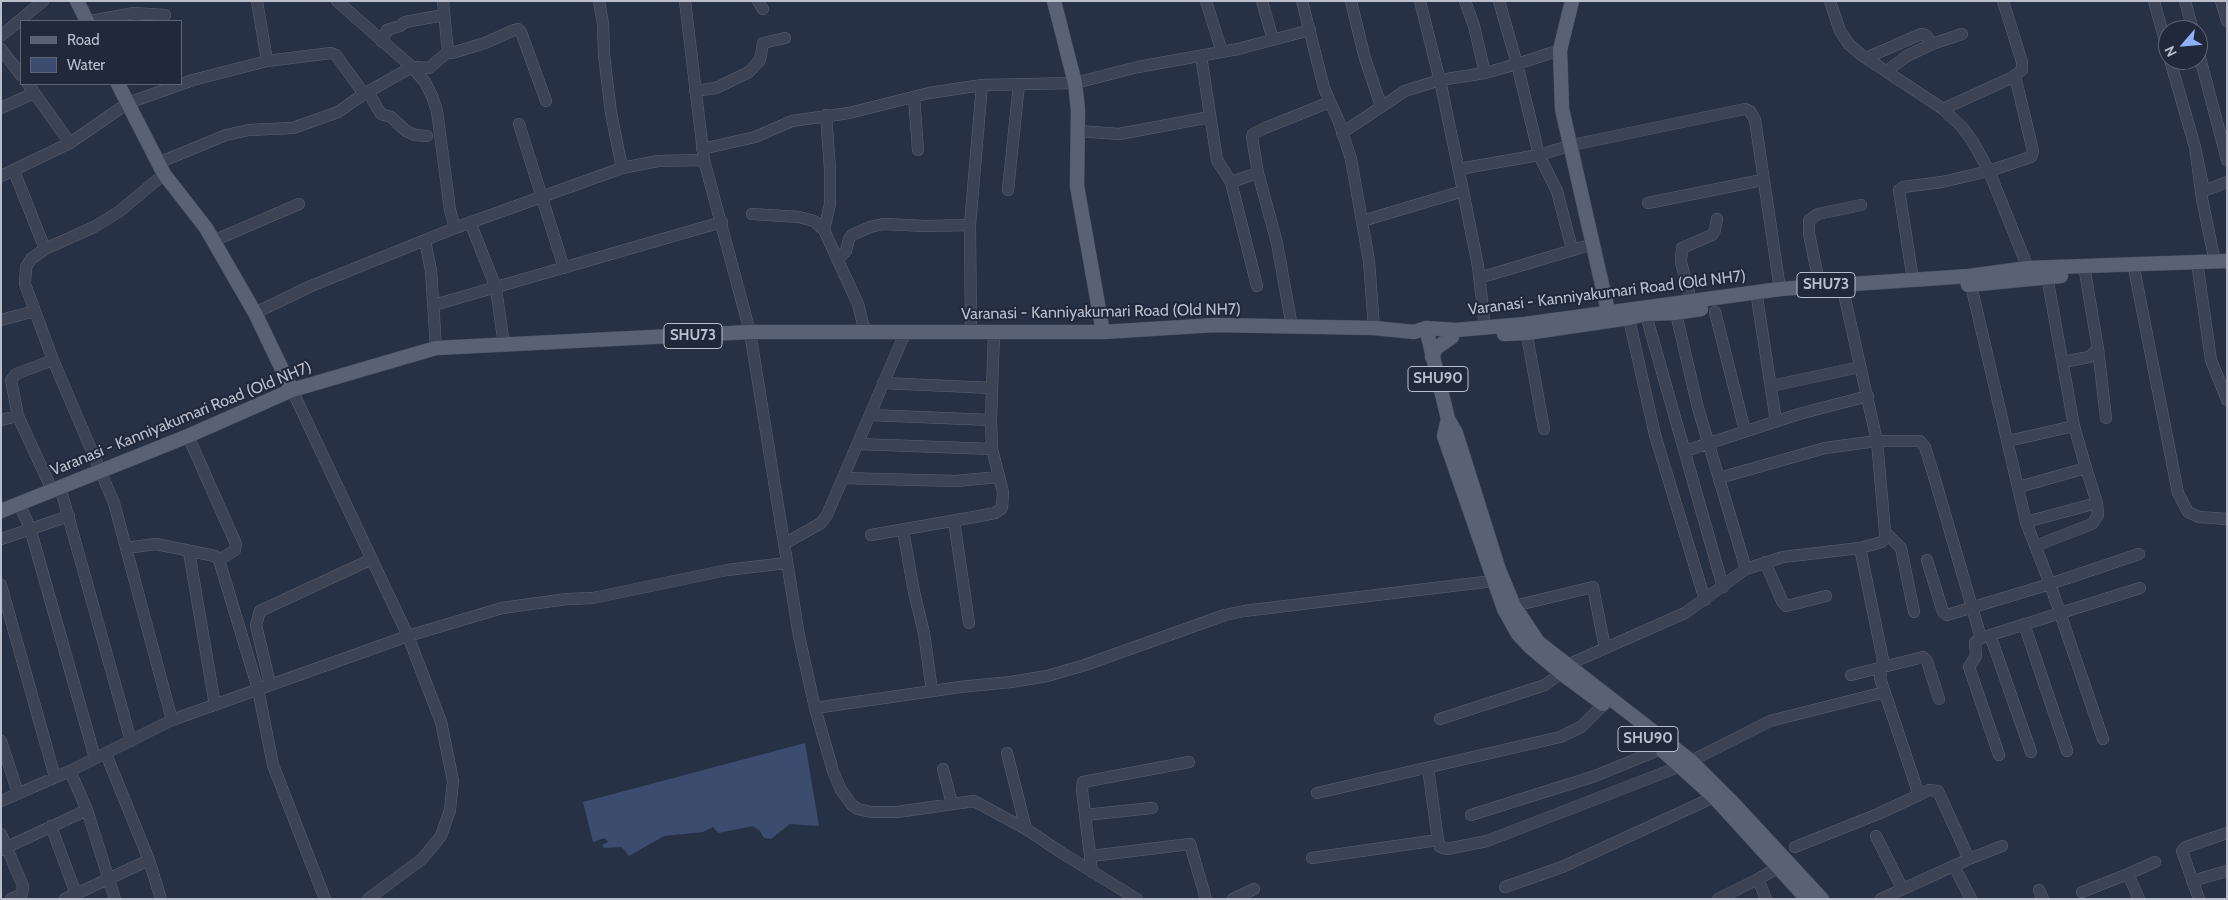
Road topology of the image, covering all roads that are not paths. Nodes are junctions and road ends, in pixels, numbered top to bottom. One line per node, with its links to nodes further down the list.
1 (43, 1): 24 (street)
2 (78, 1): 26 (main road)
3 (257, 1): 44 (street)
4 (337, 1): 36 (street)
5 (443, 1): 23 (street)
6 (599, 1): 84 (street)
7 (685, 1): 61 (street)
8 (1054, 1): 54 (main road)
9 (1206, 1): 41 (street)
10 (1262, 1): 35 (street)
11 (1302, 1): 31 (street)
12 (1351, 1): 67 (street)
13 (1420, 1): 53 (street)
14 (1465, 1): 50 (street)
15 (1499, 1): 45 (street)
16 (1572, 1): 39 (main road)
17 (1830, 1): 43 (street)
18 (2003, 1): 52 (street)
19 (2154, 1): 28 (street)
20 (2185, 1): 29 (street)
21 (2221, 1): 30 (street)
22 (165, 15): 27 (street)
23 (444, 15): 36 (street); 40 (street)
24 (20, 20)
25 (20, 20): 33 (street)
26 (88, 20)
27 (95, 20)
28 (2159, 20)
29 (2190, 20)
30 (2227, 21)
31 (1310, 30): 35 (street); 65 (street)
32 (1962, 34): 37 (street)
33 (1, 36)
34 (785, 38): 61 (street)
35 (1273, 40): 41 (street)
36 (382, 42): 46 (street)
37 (1932, 44): 43 (street); 49 (street)
38 (1, 49): 51 (street)
39 (1560, 50): 45 (street); 77 (main road)
40 (449, 51): 46 (street); 64 (street)
41 (1222, 52): 42 (street)
42 (1201, 56): 54 (street); 71 (street)
43 (1866, 58): 49 (street)
44 (267, 61): 55 (street); 62 (street)
45 (1517, 64): 50 (street); 81 (street)
46 (412, 67): 62 (street); 105 (street)
47 (2173, 70): 78 (street)
48 (2203, 70): 82 (street)
49 (1887, 71): 69 (street)
50 (1485, 73): 53 (street)
51 (20, 74)
52 (2015, 76): 69 (street); 87 (street)
53 (1440, 80): 67 (street); 85 (street)
54 (1075, 83): 56 (street); 73 (main road)
55 (182, 84)
56 (1019, 84): 59 (street); 93 (street)
57 (119, 85): 66 (main road)
58 (179, 85): 66 (street)
59 (982, 85): 63 (street); 104 (street)
60 (31, 88): 68 (street); 76 (street)
61 (696, 91): 80 (street)
62 (366, 93): 75 (street); 83 (street)
63 (914, 97): 70 (street); 79 (street)
64 (546, 101)
65 (1330, 102): 74 (street); 88 (street)
66 (128, 103): 76 (street); 83 (main road)
67 (1381, 106): 74 (street)
68 (1, 108)
69 (1943, 109): 87 (street)
70 (826, 115): 80 (street); 106 (street)
71 (1210, 117): 73 (street); 91 (street)
72 (519, 124): 95 (street)
73 (1078, 131): 147 (main road)
74 (1342, 133): 101 (street)
75 (427, 136)
76 (70, 143): 86 (street)
77 (1572, 145): 81 (street); 90 (street); 109 (main road)
78 (2195, 147): 92 (street); 113 (street)
79 (918, 150)
80 (703, 154): 84 (street); 103 (street)
81 (1539, 155): 85 (street); 110 (street)
82 (2227, 160)
83 (161, 168): 107 (main road); 111 (street)
84 (622, 168): 95 (street)
85 (1459, 169): 94 (street)
86 (14, 171): 89 (street); 111 (street)
87 (1990, 171): 116 (street); 121 (street)
88 (1258, 174): 91 (street); 139 (street)
89 (1, 176)
90 (1762, 180): 96 (street); 126 (street)
91 (1231, 182): 123 (street)
92 (2227, 182)
93 (1008, 190)
94 (1463, 192): 101 (street); 120 (street)
95 (543, 197): 102 (street); 115 (street)
96 (1648, 203)
97 (299, 204): 107 (street)
98 (1860, 205): 124 (street)
99 (752, 214): 106 (street)
100 (1717, 219): 129 (street)
101 (1362, 221): 141 (street)
102 (470, 222): 105 (street); 125 (street)
103 (722, 222): 115 (street); 143 (street)
104 (970, 225): 112 (street); 145 (street)
105 (455, 228): 108 (street)
106 (824, 230): 112 (street)
107 (213, 241): 136 (main road)
108 (424, 242): 130 (street); 136 (street)
109 (1593, 244): 110 (street); 133 (main road)
110 (1572, 249): 120 (street)
111 (45, 250): 132 (street)
112 (838, 259): 144 (street)
113 (2223, 264): 114 (main road, Varanasi - Kanniyakumari Road (Old NH7) / SHU73)
114 (2197, 265): 117 (main road, Varanasi - Kanniyakumari Road (Old NH7) / SHU73); 164 (street)
115 (564, 268): 125 (street)
116 (2028, 268): 119 (main road, Varanasi - Kanniyakumari Road (Old NH7) / SHU73); 121 (main road, Varanasi - Kanniyakumari Road (Old NH7) / SHU73)
117 (2134, 268): 118 (main road, Varanasi - Kanniyakumari Road (Old NH7) / SHU73); 193 (street)
118 (2084, 270): 119 (main road, Varanasi - Kanniyakumari Road (Old NH7) / SHU73); 153 (street)
119 (2047, 274): 122 (main road); 156 (street)
120 (1479, 278): 140 (street)
121 (1913, 280): 127 (main road, Varanasi - Kanniyakumari Road (Old NH7) / SHU73)
122 (1971, 285): 127 (main road); 177 (street)
123 (1257, 286)
124 (1820, 286): 126 (main road, Varanasi - Kanniyakumari Road (Old NH7) / SHU73); 127 (main road, Varanasi - Kanniyakumari Road (Old NH7) / SHU73)
125 (496, 288): 130 (street); 151 (street)
126 (1780, 289): 128 (main road, Varanasi - Kanniyakumari Road (Old NH7) / SHU73)
127 (1843, 289): 128 (main road); 157 (street)
128 (1757, 295): 129 (main road, Varanasi - Kanniyakumari Road (Old NH7) / SHU73); 131 (main road); 160 (street)
129 (1691, 301): 131 (main road, Varanasi - Kanniyakumari Road (Old NH7) / SHU73)
130 (434, 305): 152 (street)
131 (1674, 308): 134 (main road, Varanasi - Kanniyakumari Road (Old NH7) / SHU73); 178 (street)
132 (35, 311): 138 (street); 155 (street)
133 (1608, 311): 137 (main road, Varanasi - Kanniyakumari Road (Old NH7) / SHU73); 142 (main road, Varanasi - Kanniyakumari Road (Old NH7) / SHU73)
134 (1645, 311): 137 (main road, Varanasi - Kanniyakumari Road (Old NH7) / SHU73); 181 (street)
135 (1716, 312): 174 (street)
136 (255, 313): 162 (main road)
137 (1628, 313): 142 (main road); 219 (street)
138 (1, 320)
139 (1292, 327): 141 (main road, Varanasi - Kanniyakumari Road (Old NH7) / SHU73); 147 (main road, Varanasi - Kanniyakumari Road (Old NH7) / SHU73)
140 (1484, 327): 142 (main road, Varanasi - Kanniyakumari Road (Old NH7) / SHU73); 149 (main road, Varanasi - Kanniyakumari Road (Old NH7) / SHU73)
141 (1374, 328): 149 (main road, Varanasi - Kanniyakumari Road (Old NH7) / SHU73)
142 (1526, 328): 150 (main road); 173 (street)
143 (750, 332): 144 (main road, Varanasi - Kanniyakumari Road (Old NH7) / SHU73); 151 (main road, Varanasi - Kanniyakumari Road (Old NH7) / SHU73); 201 (street)
144 (866, 332): 148 (main road, Varanasi - Kanniyakumari Road (Old NH7) / SHU73)
145 (971, 332): 146 (main road, Varanasi - Kanniyakumari Road (Old NH7) / SHU73); 148 (main road, Varanasi - Kanniyakumari Road (Old NH7) / SHU73)
146 (994, 332): 147 (main road, Varanasi - Kanniyakumari Road (Old NH7) / SHU73); 161 (street)
147 (1103, 332)
148 (905, 333): 159 (street)
149 (1423, 333): 150 (main road); 154 (main road, SHU90)
150 (1452, 337): 154 (main road)
151 (504, 345): 152 (main road, Varanasi - Kanniyakumari Road (Old NH7) / SHU73)
152 (436, 348): 162 (main road, Varanasi - Kanniyakumari Road (Old NH7) / SHU73)
153 (2098, 350): 156 (street); 167 (street)
154 (1432, 357): 168 (main road, SHU90)
155 (53, 360): 158 (street); 183 (street)
156 (2063, 362): 172 (street)
157 (1860, 367): 160 (street); 163 (street)
158 (6, 381): 166 (street)
159 (883, 384): 161 (street); 165 (street)
160 (1771, 386): 171 (street)
161 (992, 388): 170 (street)
162 (292, 390): 175 (main road, Varanasi - Kanniyakumari Road (Old NH7) / SHU73); 207 (street)
163 (1868, 396): 171 (street); 176 (street)
164 (2227, 400)
165 (870, 415): 170 (street); 179 (street)
166 (18, 416): 169 (street); 188 (street)
167 (2106, 418)
168 (1448, 419): 213 (main road, SHU90); 220 (main road)
169 (1, 420)
170 (991, 420): 180 (street)
171 (1776, 421): 174 (street)
172 (2074, 426): 177 (street); 182 (street)
173 (1544, 429)
174 (1745, 431): 178 (street)
175 (188, 436): 183 (main road, Varanasi - Kanniyakumari Road (Old NH7) / SHU73); 208 (street)
176 (1877, 441): 186 (street); 198 (street); 221 (street)
177 (2008, 441): 187 (street)
178 (1708, 442): 181 (street); 186 (street)
179 (858, 444): 180 (street); 185 (street)
180 (992, 449): 184 (street)
181 (1685, 451): 216 (street)
182 (2086, 468): 187 (street); 189 (street)
183 (100, 470): 188 (main road, Varanasi - Kanniyakumari Road (Old NH7) / SHU73); 203 (street)
184 (998, 477): 185 (street); 194 (street)
185 (843, 478): 201 (street)
186 (1719, 478): 212 (street)
187 (2019, 487): 195 (street)
188 (56, 489): 190 (main road, Varanasi - Kanniyakumari Road (Old NH7) / SHU73); 192 (street)
189 (2097, 503): 195 (street); 202 (street)
190 (20, 504): 191 (main road, Varanasi - Kanniyakumari Road (Old NH7) / SHU73); 196 (street)
191 (1, 511)
192 (69, 516): 196 (street); 244 (street)
193 (2227, 520)
194 (954, 521): 197 (street); 224 (street)
195 (2026, 522): 202 (street)
196 (30, 528): 200 (street); 251 (street)
197 (903, 530): 199 (street); 234 (street)
198 (1885, 532): 204 (street); 222 (street)
199 (871, 535)
200 (1, 539)
201 (784, 544): 210 (street)
202 (2035, 546): 214 (street)
203 (126, 548): 205 (street); 241 (street)
204 (1860, 548): 211 (street); 229 (street)
205 (189, 552): 208 (street); 237 (street)
206 (2138, 554): 214 (street)
207 (372, 558): 226 (street); 232 (street)
208 (220, 560): 233 (street)
209 (1927, 560): 221 (street)
210 (786, 562): 226 (street); 239 (street)
211 (1765, 562): 212 (street); 218 (street)
212 (1746, 568): 216 (street)
213 (1493, 581): 230 (main road, SHU90); 234 (street)
214 (2050, 584): 221 (street); 223 (street)
215 (1, 585): 257 (street)
216 (1723, 587): 219 (street)
217 (2140, 588): 223 (street)
218 (1826, 596)
219 (1705, 600): 228 (street)
220 (1514, 606): 228 (street); 230 (main road)
221 (1972, 608): 227 (street)
222 (1914, 612)
223 (2059, 614): 225 (street); 242 (street)
224 (969, 623)
225 (2024, 624): 227 (street); 246 (street)
226 (408, 636): 232 (street); 299 (street)
227 (1986, 636): 247 (street); 250 (street)
228 (1605, 648): 230 (street)
229 (1881, 668): 231 (street); 235 (street); 236 (street)
230 (1564, 669): 238 (main road, SHU90); 240 (street); 253 (main road)
231 (1851, 675)
232 (270, 684): 233 (street)
233 (258, 689): 237 (street); 298 (street)
234 (932, 691): 239 (street)
235 (1885, 692): 253 (street); 260 (street)
236 (1939, 698)
237 (215, 704): 241 (street)
238 (1604, 704): 245 (main road, SHU90); 254 (street)
239 (815, 708): 263 (street)
240 (1440, 719)
241 (172, 720): 244 (street)
242 (2102, 739)
243 (1, 741): 258 (street)
244 (131, 741): 249 (street)
245 (1661, 749): 253 (main road, SHU90); 267 (street)
246 (2067, 751)
247 (2031, 752)
248 (1007, 753): 269 (street)
249 (106, 754): 251 (street); 280 (street)
250 (1998, 755)
251 (94, 758): 256 (street)
252 (1189, 762): 266 (street)
253 (1686, 763): 261 (main road, SHU90); 273 (street); 282 (main road)
254 (1428, 768): 259 (street); 273 (street)
255 (942, 769): 263 (street)
256 (70, 771): 257 (street); 265 (street)
257 (55, 776): 258 (street)
258 (18, 793): 262 (street)
259 (1317, 793)
260 (1919, 795): 275 (street); 279 (street)
261 (1714, 797): 282 (main road, SHU90); 290 (street)
262 (1, 801)
263 (952, 804): 269 (street)
264 (1152, 808): 266 (street)
265 (87, 810): 268 (street); 287 (street)
266 (1086, 815): 277 (street)
267 (1471, 815)
268 (51, 826): 276 (street); 294 (street)
269 (1026, 829): 285 (street)
270 (2227, 833): 289 (street)
271 (1, 834): 276 (street)
272 (1876, 836): 291 (street)
273 (1438, 840): 278 (street)
274 (2002, 846): 279 (street)
275 (1795, 847)
276 (4, 848): 295 (street)
277 (1091, 856): 285 (street); 301 (street)
278 (1312, 858)
279 (1969, 859): 283 (street)
280 (149, 860): 287 (street); 297 (street)
281 (2155, 862): 286 (street)
282 (1784, 864): 288 (street); 305 (main road, SHU90); 306 (main road)
283 (1954, 866): 291 (street); 308 (street)
284 (2227, 871): 289 (street)
285 (1092, 872): 300 (street)
286 (2128, 874): 293 (street); 309 (street)
287 (110, 878): 294 (street); 296 (street)
288 (1758, 879): 303 (street); 304 (street)
289 (2192, 881): 310 (street)
290 (1505, 887)
291 (1902, 888): 307 (street)
292 (1254, 889): 302 (street)
293 (2082, 892)
294 (70, 896)
295 (11, 899)
296 (115, 899)
297 (161, 899)
298 (325, 899)
299 (368, 899)
300 (1137, 899)
301 (1206, 899)
302 (1233, 899)
303 (1718, 899)
304 (1766, 899)
305 (1807, 899)
306 (1822, 899)
307 (1881, 899)
308 (1971, 899)
309 (2139, 899)
310 (2199, 899)

